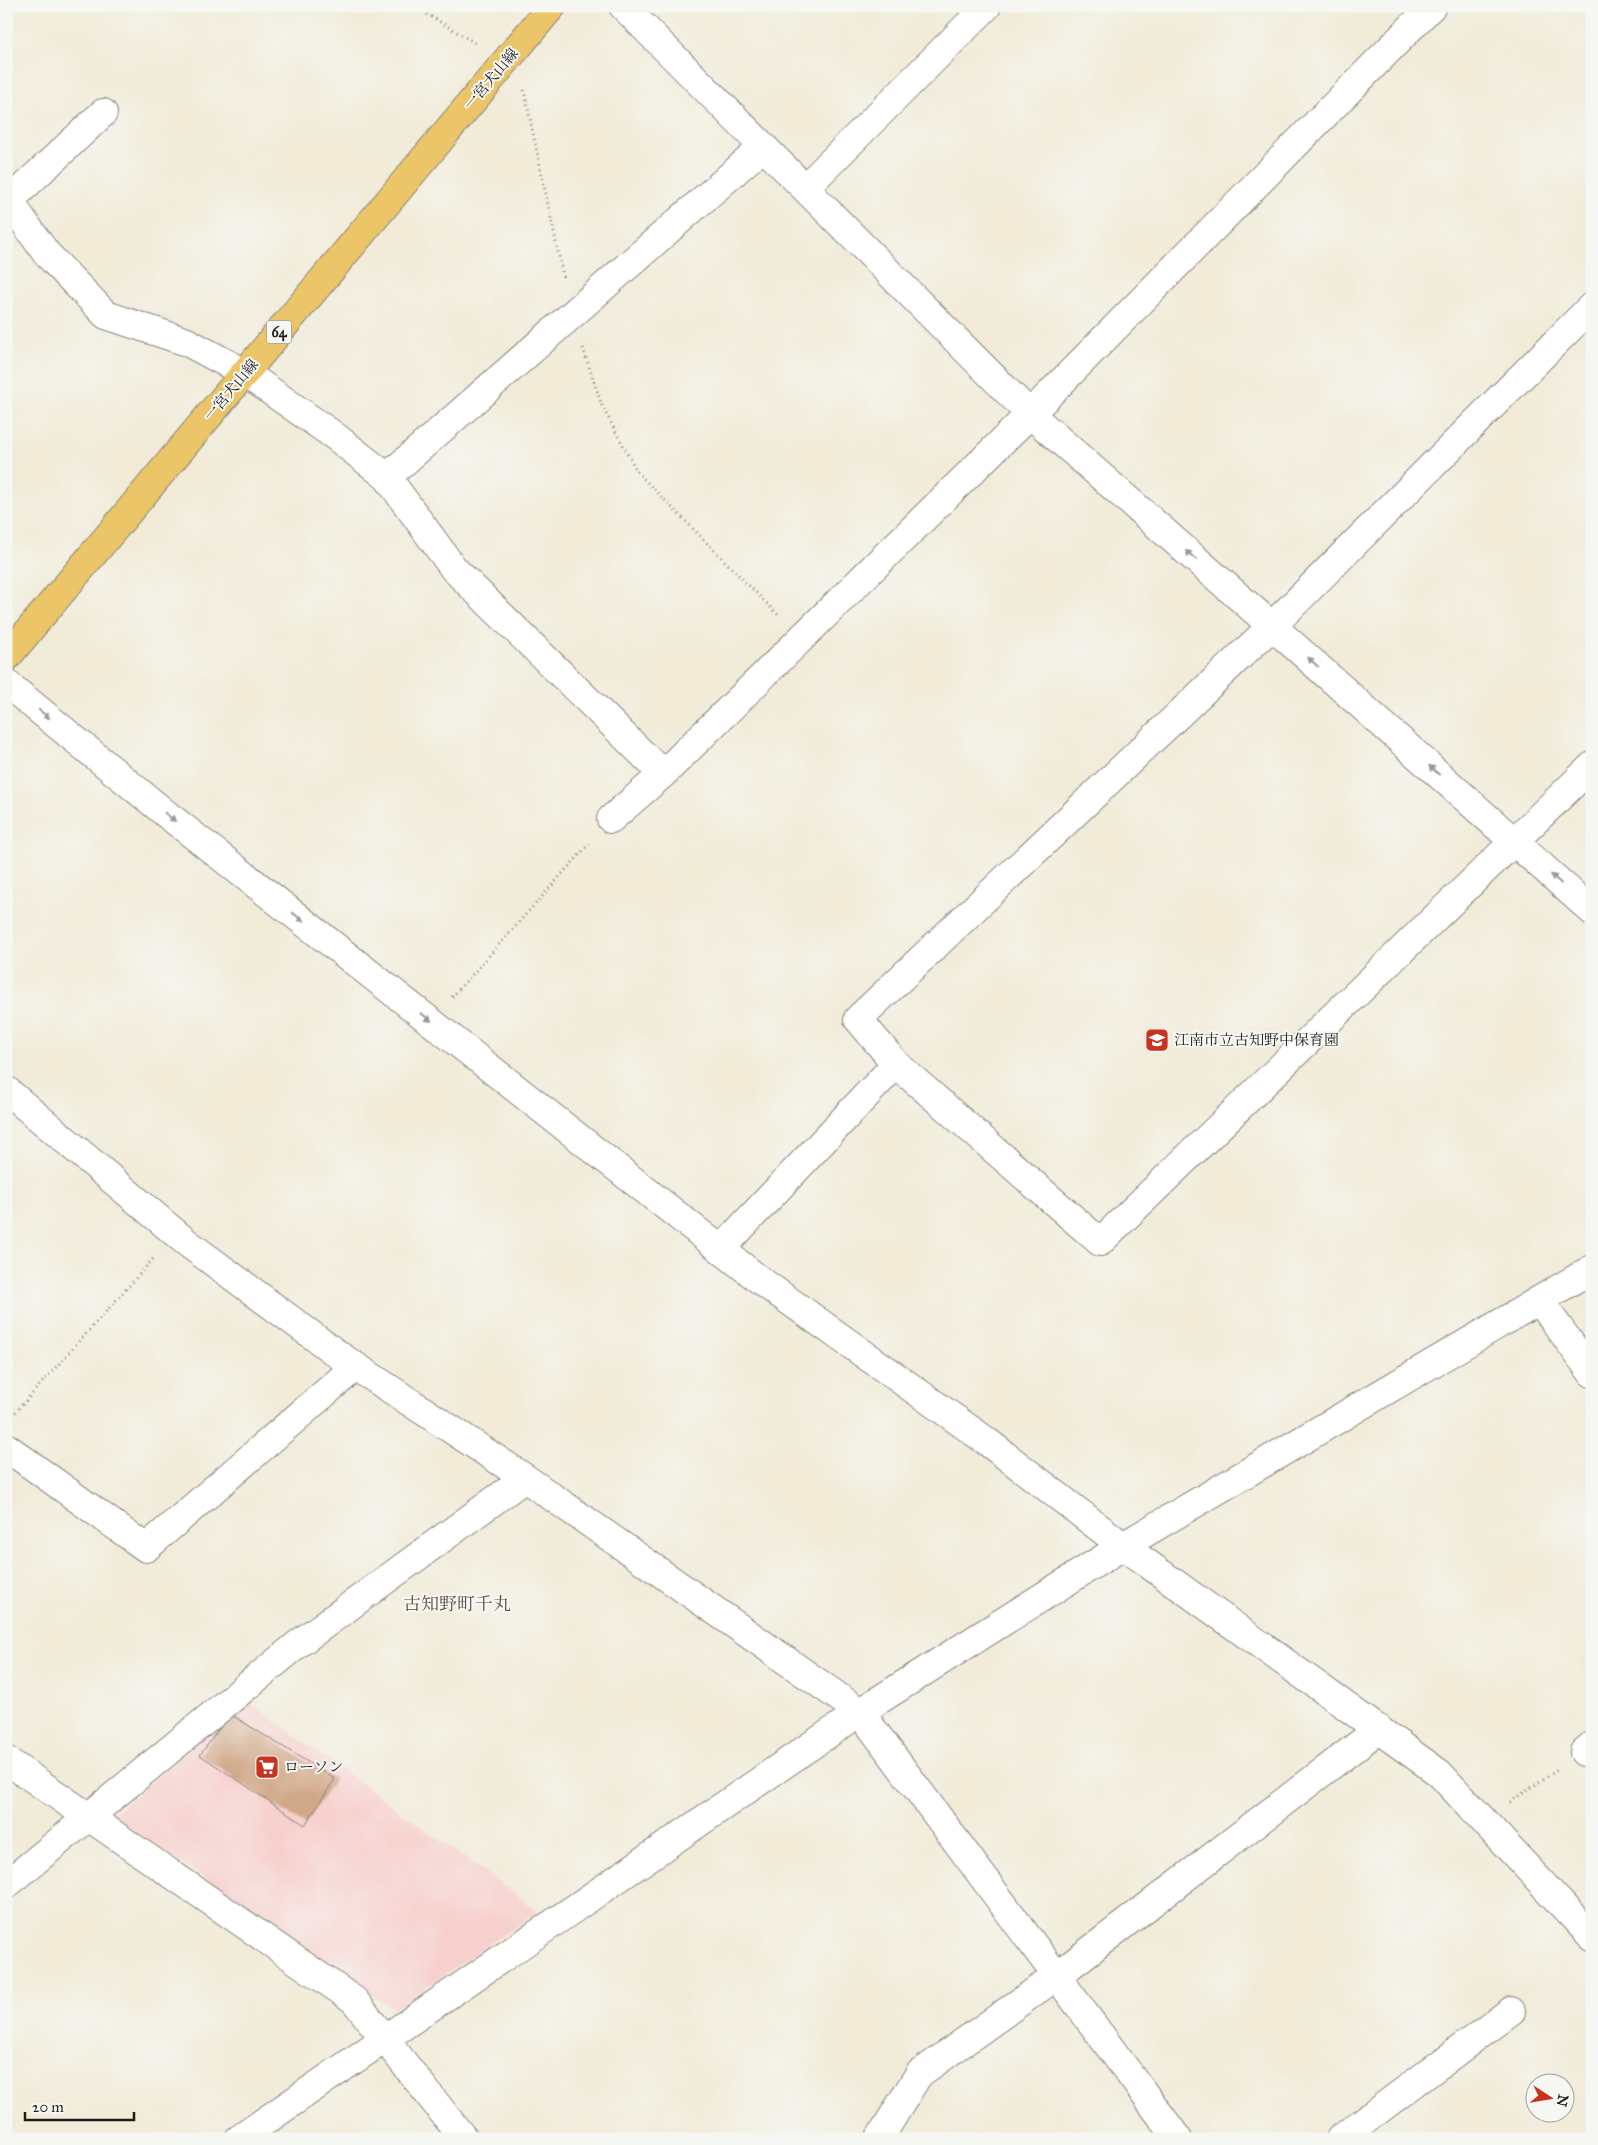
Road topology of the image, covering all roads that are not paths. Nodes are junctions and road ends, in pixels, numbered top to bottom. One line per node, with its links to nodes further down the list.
1 (552, 6): 10 (main road, 一宮犬山線 / 64)
2 (623, 6): 6 (street)
3 (988, 6): 7 (street)
4 (1432, 6): 11 (street)
5 (102, 113): 8 (street)
6 (763, 146): 7 (street); 12 (street)
7 (805, 188): 11 (street)
8 (8, 198): 10 (street)
9 (1592, 306): 13 (street)
10 (245, 373): 12 (street); 14 (main road, 一宮犬山線 / 64)
11 (1030, 414): 13 (street, one-way to 11); 17 (street)
12 (387, 476): 17 (street)
13 (1272, 626): 19 (street, one-way to 13); 21 (street)
14 (6, 658)
15 (6, 683): 23 (street, one-way to 23)
16 (1592, 766): 19 (street)
17 (663, 774): 18 (street)
18 (611, 819)
19 (1515, 842): 20 (street, one-way to 19); 21 (street)
20 (1592, 911)
21 (896, 1064): 23 (street)
22 (6, 1090): 26 (street)
23 (721, 1249): 30 (street)
24 (1592, 1269): 25 (street)
25 (1539, 1300): 27 (street); 30 (street)
26 (355, 1367): 28 (street); 29 (street)
27 (1592, 1373)
28 (6, 1447)
29 (525, 1478): 31 (street); 34 (street)
30 (1123, 1546): 31 (street); 32 (street)
31 (860, 1712): 37 (street); 39 (street)
32 (1379, 1729): 36 (street); 37 (street)
33 (6, 1760): 34 (street)
34 (88, 1818): 35 (street); 39 (street)
35 (6, 1885)
36 (1592, 1937)
37 (1058, 1975): 42 (street); 43 (street)
38 (1511, 2011): 44 (street)
39 (385, 2040): 40 (street); 41 (street)
40 (238, 2139)
41 (464, 2139)
42 (878, 2139)
43 (1178, 2139)
44 (1340, 2139)

